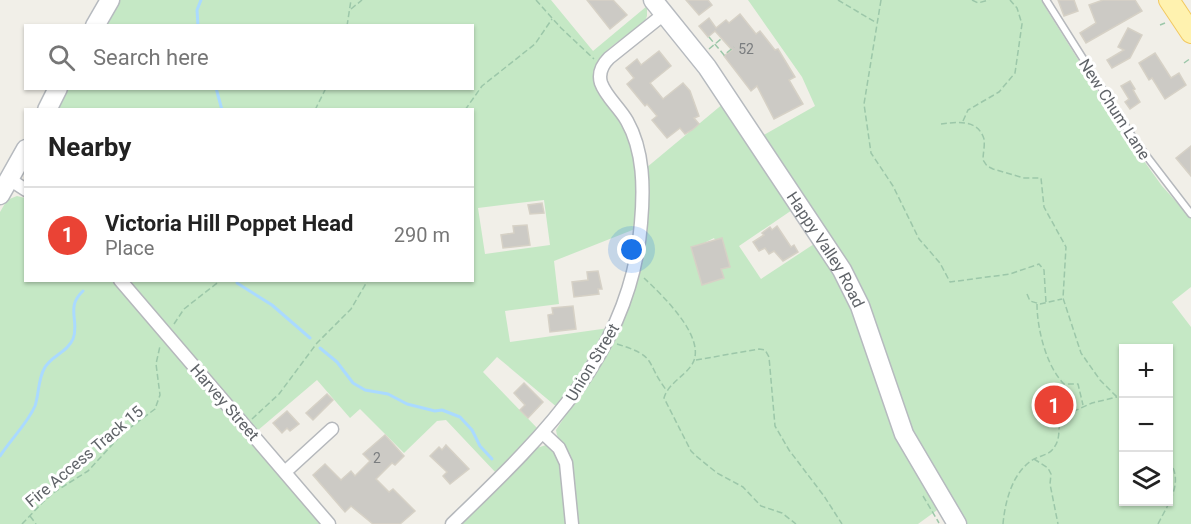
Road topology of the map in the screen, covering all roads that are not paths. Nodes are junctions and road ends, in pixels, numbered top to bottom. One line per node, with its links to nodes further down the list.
1 (110, 0): 5 (street)
2 (1046, 0): 12 (lane, New Chum Lane)
3 (1169, 0): 6 (main road)
4 (659, 7): 15 (street, Union Street); 20 (street, Happy Valley Road)
5 (96, 24)
6 (1191, 33)
7 (57, 90): 8 (street)
8 (48, 108)
9 (24, 152): 10 (street)
10 (4, 187): 11 (street)
11 (24, 190)
12 (1191, 214)
13 (122, 282): 16 (street, Harvey Street)
14 (332, 429): 16 (street)
15 (543, 433): 18 (street, Union Street); 19 (street)
16 (285, 472): 17 (street, Harvey Street)
17 (329, 524)
18 (452, 524)
19 (572, 524)
20 (957, 524)

